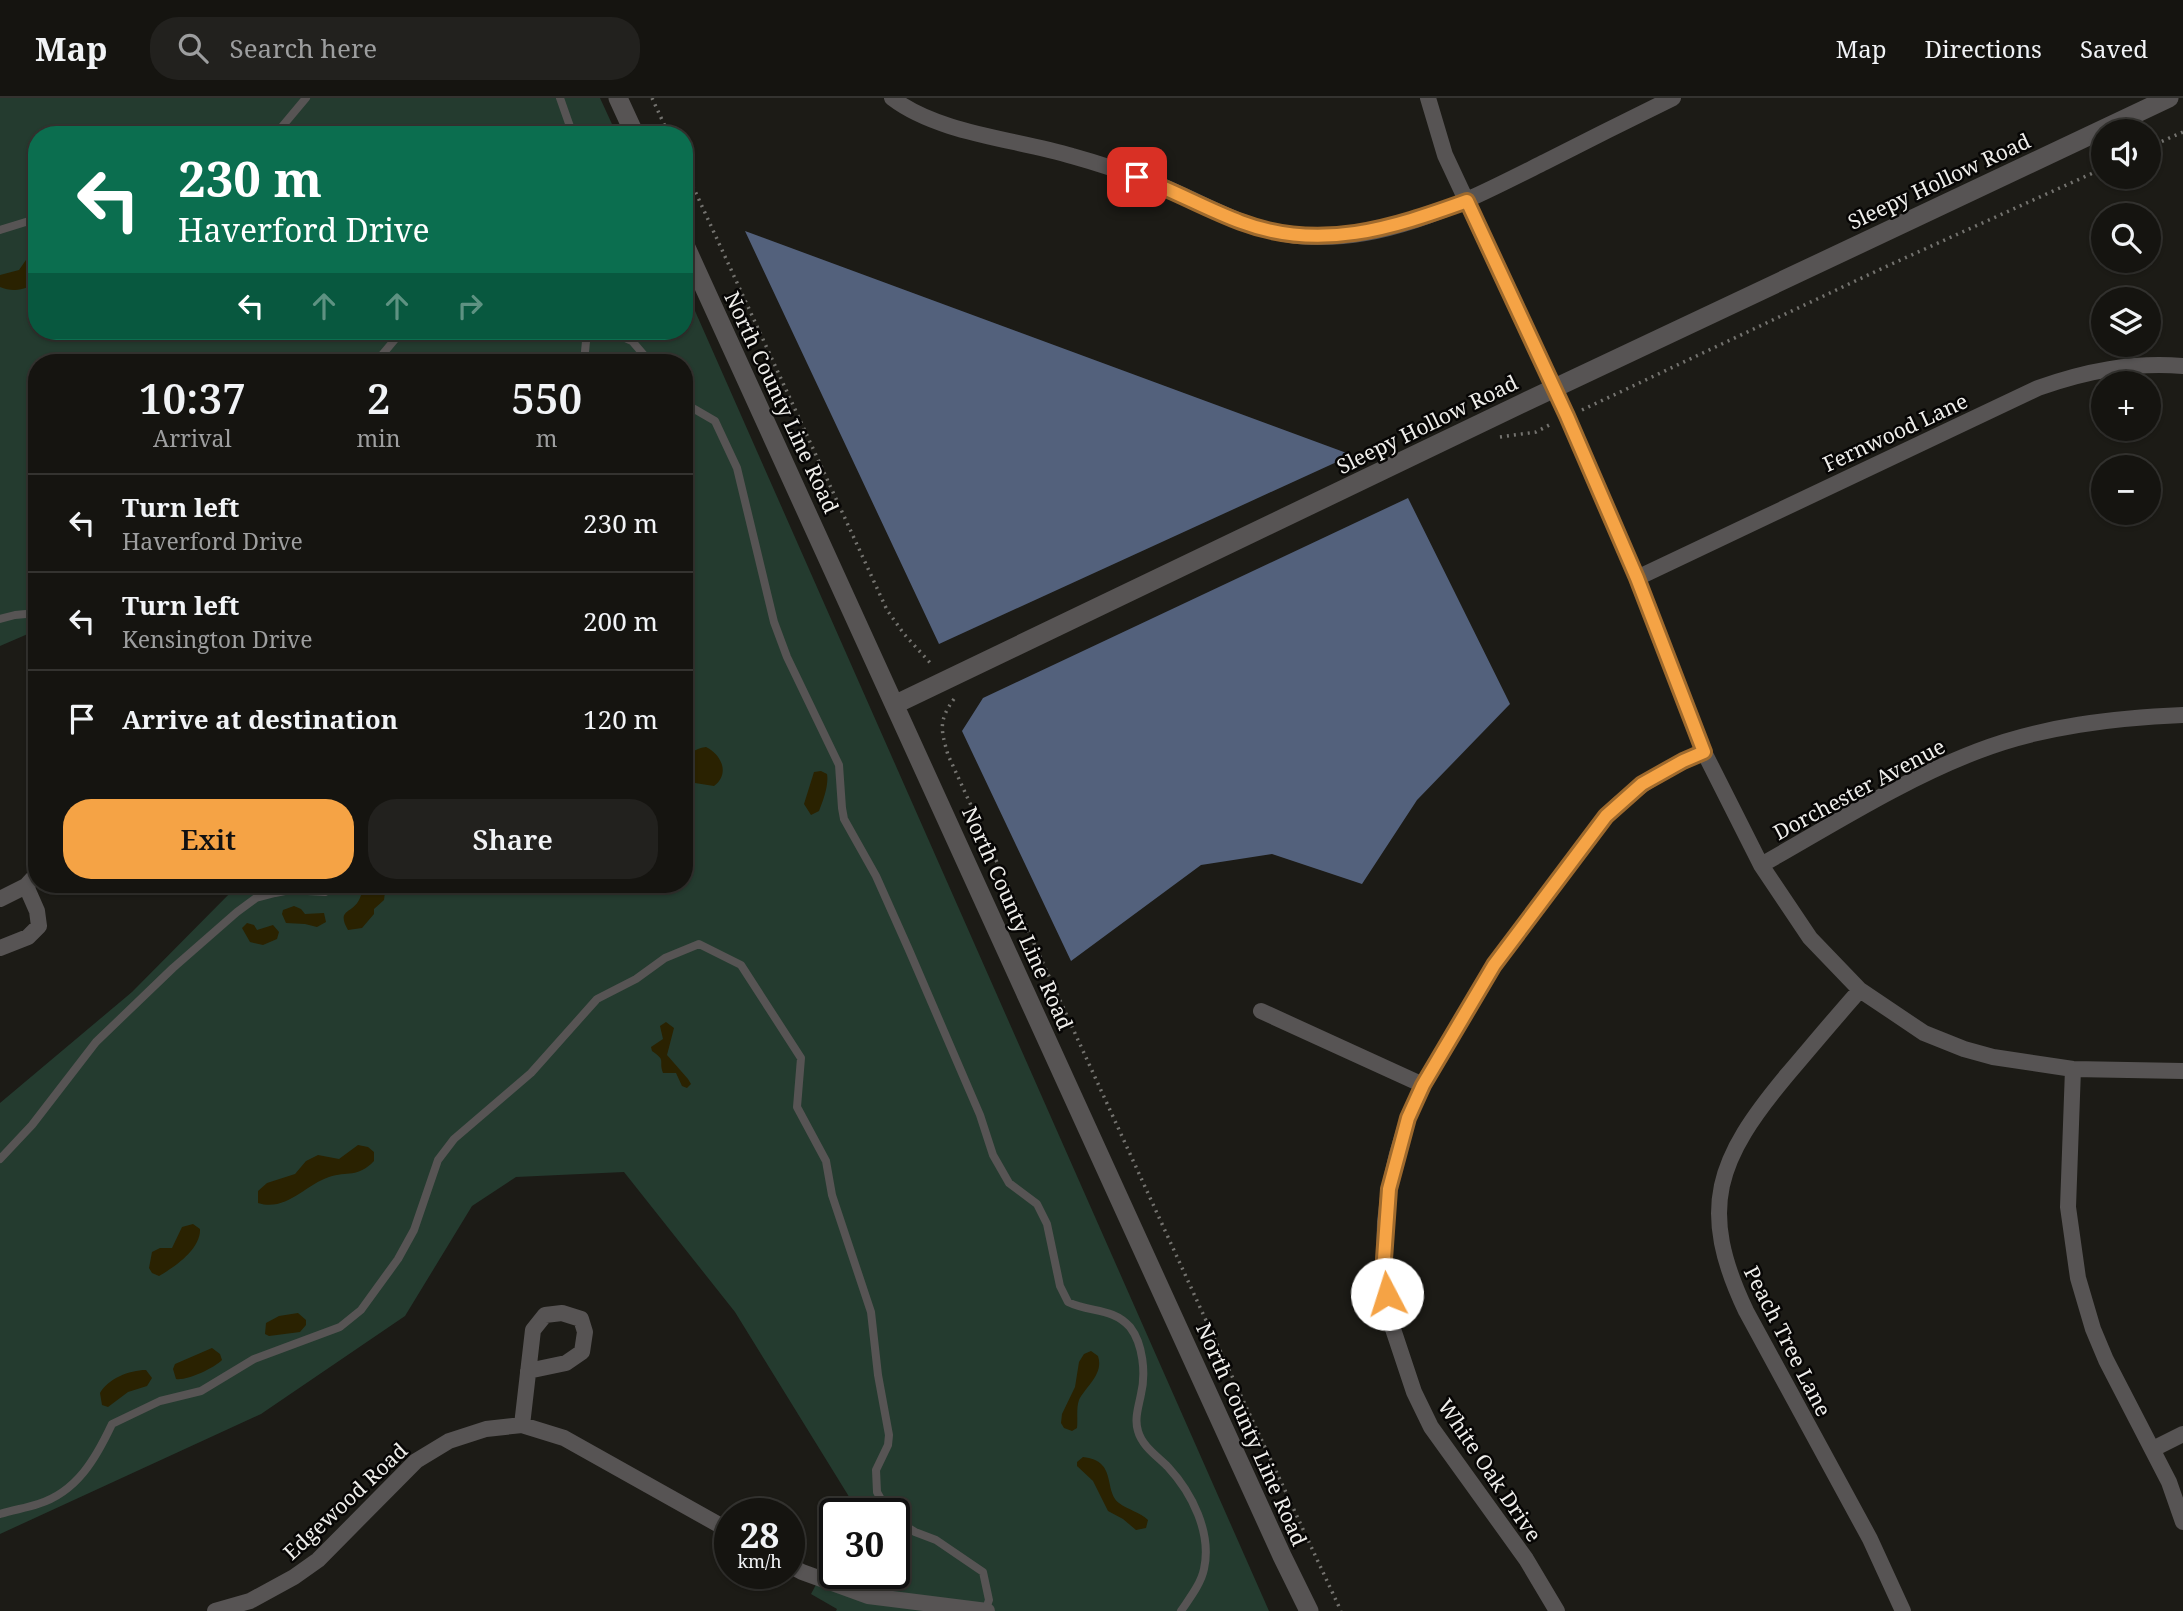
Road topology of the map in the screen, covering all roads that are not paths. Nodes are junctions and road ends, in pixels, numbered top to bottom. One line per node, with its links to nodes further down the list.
1 (306, 98): 8 (lane)
2 (560, 98): 9 (lane)
3 (618, 98): 10 (street)
4 (892, 98): 11 (street)
5 (1428, 98): 11 (street)
6 (1673, 98): 11 (street)
7 (2169, 98): 20 (street, Sleepy Hollow Road)
8 (283, 126)
9 (570, 126)
10 (631, 126)
11 (1467, 201): 20 (street)
12 (28, 223): 13 (lane)
13 (0, 230)
14 (693, 263): 25 (street, North County Line Road)
15 (394, 340): 17 (lane)
16 (630, 340): 18 (lane)
17 (383, 354)
18 (643, 354)
19 (2183, 366): 22 (street, Fernwood Lane)
20 (1554, 388): 22 (street); 25 (street, Sleepy Hollow Road)
21 (693, 408): 52 (lane)
22 (1637, 578): 27 (street)
23 (28, 614): 24 (lane)
24 (0, 619)
25 (896, 704): 53 (street, North County Line Road)
26 (2183, 715): 28 (street, Dorchester Avenue)
27 (1704, 752): 28 (street); 38 (street, White Oak Drive)
28 (1762, 865): 34 (street)
29 (28, 882): 32 (street)
30 (34, 893): 33 (street)
31 (275, 893): 39 (lane)
32 (0, 899)
33 (0, 948)
34 (1860, 990): 36 (street); 55 (street, Peach Tree Lane)
35 (1261, 1011): 38 (street)
36 (2073, 1069): 37 (street); 43 (street)
37 (2183, 1071)
38 (1423, 1085): 54 (street, White Oak Drive)
39 (0, 1159)
40 (528, 1371): 41 (street)
41 (522, 1425): 46 (street, Edgewood Road); 50 (street, Edgewood Road)
42 (2183, 1434): 43 (street)
43 (2153, 1449): 47 (street)
44 (880, 1498): 45 (lane)
45 (0, 1514)
46 (714, 1522)
47 (2183, 1522)
48 (910, 1529): 51 (lane)
49 (805, 1573): 51 (street)
50 (215, 1611)
51 (986, 1611)
52 (1181, 1611)
53 (1309, 1611)
54 (1557, 1611)
55 (1903, 1611)

